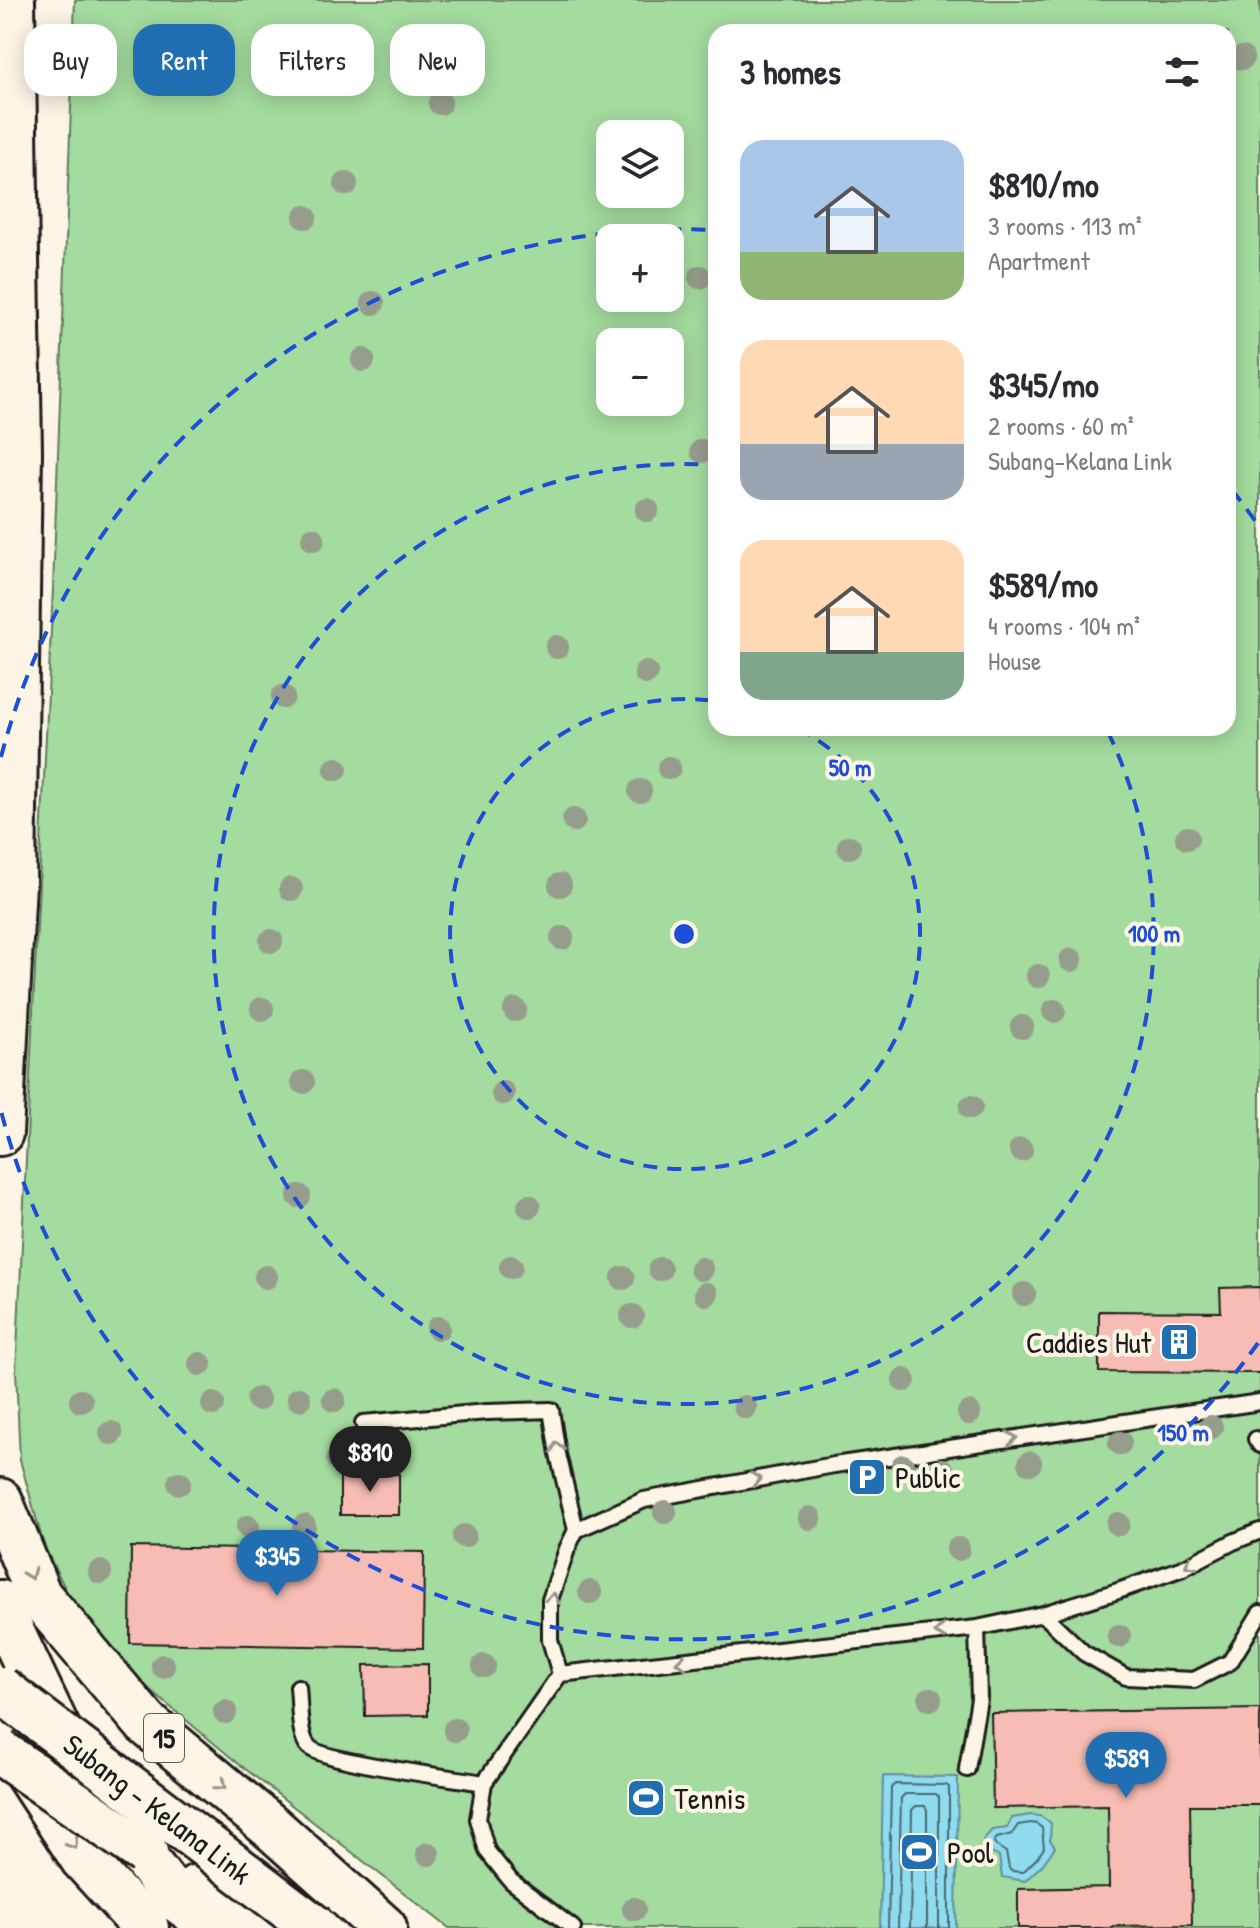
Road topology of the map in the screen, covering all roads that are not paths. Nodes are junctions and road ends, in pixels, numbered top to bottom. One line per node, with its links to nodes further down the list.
1 (3, 0): 3 (main road)
2 (12, 0): 4 (main road)
3 (0, 34)
4 (0, 1133)
5 (1260, 1402): 8 (lane, one-way to 5)
6 (363, 1423): 8 (lane, one-way to 6)
7 (0, 1501): 25 (main road, 15, one-way to 25)
8 (576, 1530): 14 (lane, one-way to 8)
9 (1260, 1531): 12 (lane, one-way to 12)
10 (0, 1603): 22 (main road)
11 (1260, 1613): 12 (lane)
12 (1043, 1614): 13 (lane)
13 (977, 1628): 14 (lane, one-way to 14); 19 (lane)
14 (560, 1674): 20 (lane)
15 (298, 1687): 20 (lane)
16 (0, 1689): 24 (main road, Subang - Kelana Link / 15, bridge)
17 (0, 1731): 21 (main road, one-way to 21)
18 (0, 1752): 23 (main road, bridge)
19 (967, 1769)
20 (484, 1783): 26 (lane)
21 (146, 1928)
22 (216, 1928)
23 (258, 1928)
24 (315, 1928)
25 (384, 1928)
26 (573, 1928)

